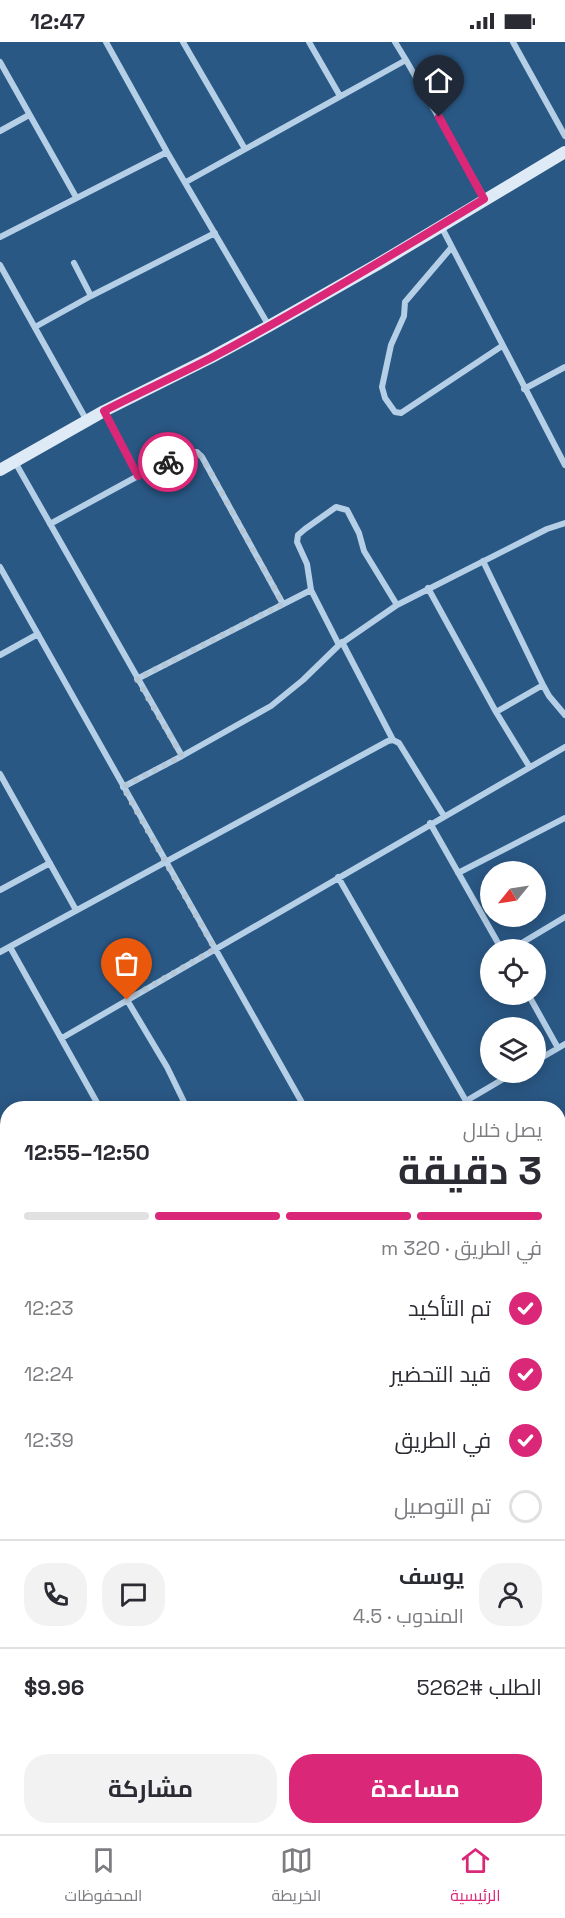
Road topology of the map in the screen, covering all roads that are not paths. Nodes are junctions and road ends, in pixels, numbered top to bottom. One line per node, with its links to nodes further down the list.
1 (106, 42): 13 (street)
2 (183, 42): 12 (street)
3 (309, 42): 8 (street)
4 (395, 42): 6 (street)
5 (513, 42): 11 (street)
6 (406, 60): 8 (street); 17 (street)
7 (0, 62): 9 (street)
8 (340, 96): 12 (street)
9 (30, 115): 10 (street); 16 (street)
10 (0, 131)
11 (565, 136)
12 (245, 148): 15 (street)
13 (167, 152): 15 (street); 16 (street)
14 (565, 152): 17 (street)
15 (186, 182): 19 (street)
16 (76, 197): 20 (street)
17 (484, 199): 18 (street)
18 (441, 226): 21 (street); 25 (street)
19 (215, 233): 24 (street); 25 (street)
20 (0, 237)
21 (451, 248): 27 (street); 27 (street)
22 (74, 263): 24 (street)
23 (0, 264): 26 (street)
24 (92, 296): 26 (street)
25 (269, 326): 30 (street)
26 (35, 327): 31 (street)
27 (502, 346): 29 (street)
28 (565, 367): 29 (street)
29 (524, 388): 33 (street)
30 (104, 411): 31 (street); 35 (street)
31 (87, 421): 32 (street)
32 (14, 462): 34 (street); 37 (street)
33 (565, 465)
34 (0, 468)
35 (138, 476): 37 (street); 42 (street)
36 (565, 523): 38 (street)
37 (50, 524): 47 (street)
38 (483, 561): 40 (street); 48 (street)
39 (0, 567): 44 (street)
40 (428, 588): 43 (street); 49 (street)
41 (310, 590): 42 (street); 43 (street); 45 (street)
42 (283, 604): 47 (street)
43 (398, 605): 45 (street)
44 (38, 634): 46 (street); 57 (street)
45 (340, 644): 51 (street); 53 (street)
46 (0, 655)
47 (137, 679): 53 (street)
48 (543, 685): 49 (street); 50 (street)
49 (496, 712): 54 (street)
50 (565, 715)
51 (393, 740): 58 (street); 62 (street)
52 (565, 747): 54 (street)
53 (182, 756): 57 (street)
54 (529, 766): 58 (street)
55 (0, 774): 56 (street)
56 (3, 785): 61 (street)
57 (123, 787): 62 (street)
58 (444, 816): 60 (street)
59 (565, 818): 63 (street)
60 (430, 823): 63 (street); 64 (street)
61 (50, 863): 65 (street); 66 (street)
62 (166, 863): 66 (street); 71 (street)
63 (458, 873): 68 (street)
64 (338, 877): 71 (street); 83 (street)
65 (0, 890)
66 (76, 910): 70 (street)
67 (565, 917): 69 (street)
68 (496, 939)
69 (528, 939)
70 (10, 947): 72 (street); 75 (street)
71 (215, 949): 73 (street); 82 (street)
72 (0, 952)
73 (127, 1000): 75 (street); 81 (street)
74 (534, 1005): 77 (street)
75 (62, 1038): 80 (street)
76 (565, 1044): 77 (street)
77 (558, 1048): 78 (street)
78 (546, 1055)
79 (496, 1083): 83 (street)
80 (96, 1101)
81 (184, 1101)
82 (301, 1101)
83 (466, 1101)

